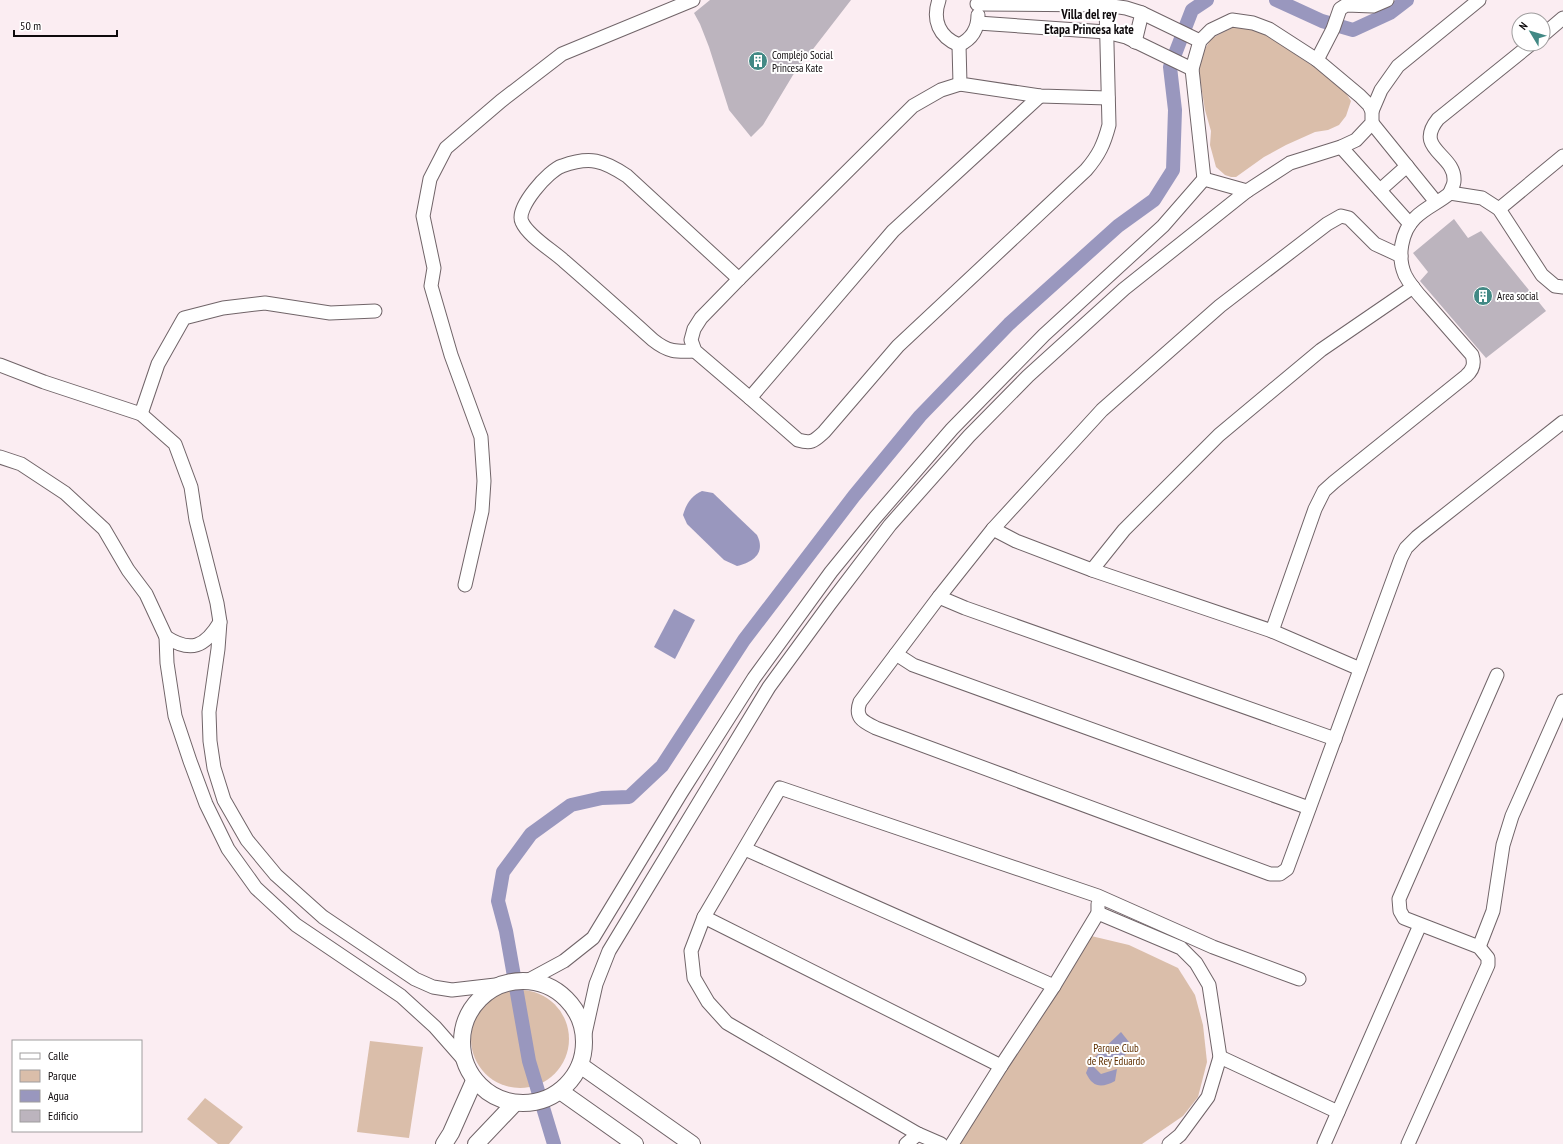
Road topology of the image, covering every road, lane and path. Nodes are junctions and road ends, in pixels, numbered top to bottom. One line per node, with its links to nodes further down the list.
1 (693, 0): 46 (street)
2 (939, 0): 15 (street)
3 (1387, 0): 6 (street)
4 (1479, 0): 22 (street)
5 (976, 2): 7 (street); 10 (street)
6 (1347, 2): 17 (street)
7 (1106, 5): 8 (street); 12 (street)
8 (1142, 13): 13 (street); 14 (street)
9 (1563, 18): 11 (street)
10 (978, 23): 12 (street); 15 (street)
11 (1551, 28)
12 (1106, 32): 14 (street); 21 (street)
13 (1200, 41): 17 (street); 18 (street)
14 (1135, 42): 18 (street)
15 (959, 45): 19 (street)
16 (1521, 52): 29 (street)
17 (1317, 60): 22 (street)
18 (1192, 69): 26 (street)
19 (960, 84): 20 (street); 34 (street)
20 (1040, 96): 21 (street); 40 (street)
21 (1108, 98): 40 (street)
22 (1372, 117): 23 (street); 25 (street)
23 (1341, 147): 27 (street); 28 (street)
24 (1563, 156): 31 (street)
25 (1407, 166): 27 (street); 30 (street)
26 (1204, 180): 28 (street); 64 (street)
27 (1380, 190): 32 (street)
28 (1247, 191): 67 (street)
29 (1450, 193): 30 (street); 31 (street)
30 (1436, 202): 32 (street)
31 (1500, 209): 36 (street)
32 (1410, 224): 33 (street)
33 (1401, 256): 35 (street); 44 (street)
34 (739, 279): 38 (street); 38 (street)
35 (1413, 287): 45 (street); 49 (street)
36 (1563, 287)
37 (375, 311): 41 (street)
38 (695, 351): 40 (street)
39 (0, 365): 41 (street)
40 (750, 398)
41 (141, 414): 48 (street)
42 (1563, 422): 52 (street)
43 (0, 457): 50 (street)
44 (993, 529): 45 (street); 47 (street)
45 (1092, 570): 49 (street)
46 (465, 585)
47 (939, 597): 51 (street); 55 (street)
48 (220, 622): 50 (street); 65 (street)
49 (1272, 631): 52 (street)
50 (166, 637): 69 (street)
51 (896, 654): 56 (street); 56 (street)
52 (1360, 669): 55 (street)
53 (1497, 675): 61 (street)
54 (1563, 701): 62 (street)
55 (1335, 739): 56 (street)
56 (1309, 808)
57 (745, 849): 58 (street); 60 (street); 66 (street)
58 (1098, 896): 59 (street); 63 (street)
59 (1098, 913): 66 (street); 68 (street)
60 (704, 917): 71 (street); 76 (street)
61 (1420, 925): 62 (street); 75 (street)
62 (1479, 947): 86 (street)
63 (1299, 979)
64 (527, 981): 65 (street); 67 (street)
65 (504, 984): 69 (street)
66 (1054, 986): 71 (street)
67 (584, 1038): 70 (street)
68 (1220, 1057): 75 (street); 84 (street)
69 (464, 1060): 72 (street)
70 (580, 1065): 73 (street); 80 (street)
71 (1001, 1066): 83 (street)
72 (474, 1081): 74 (street); 77 (street)
73 (560, 1091): 74 (street); 79 (street)
74 (515, 1104): 78 (street)
75 (1338, 1112): 85 (street)
76 (918, 1134): 81 (street); 82 (street)
77 (444, 1144)
78 (476, 1144)
79 (636, 1144)
80 (692, 1144)
81 (906, 1144)
82 (941, 1144)
83 (952, 1144)
84 (1169, 1144)
85 (1324, 1144)
86 (1408, 1144)

